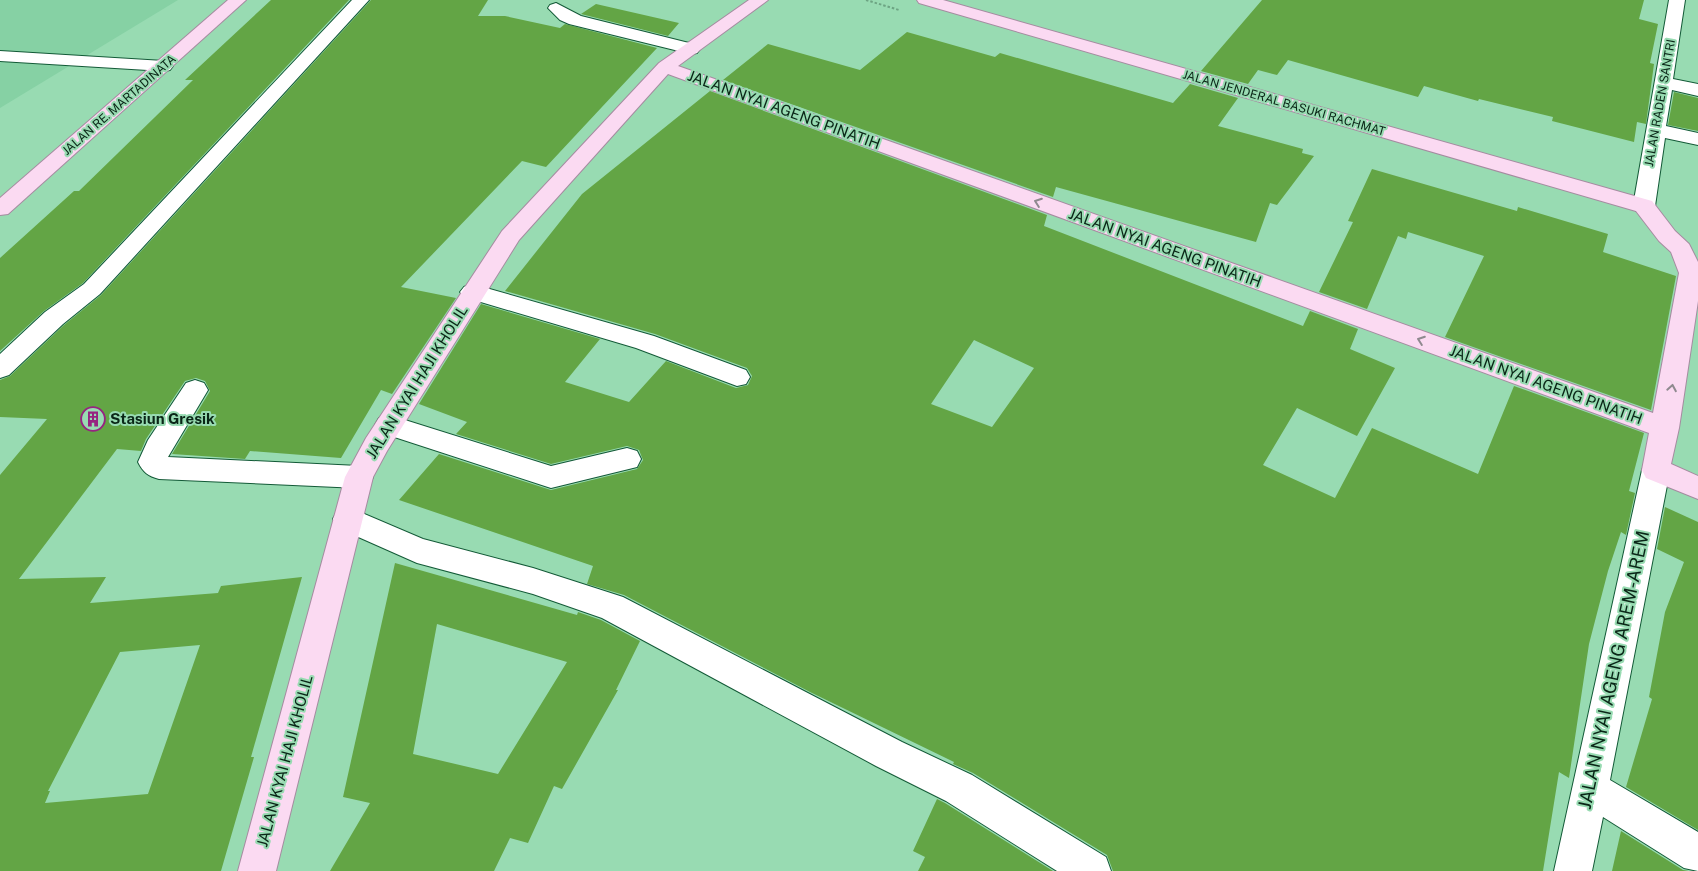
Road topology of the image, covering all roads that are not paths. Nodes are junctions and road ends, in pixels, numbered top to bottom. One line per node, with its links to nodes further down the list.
1 (238, 0): 9 (main road, JALAN RE. MARTADINATA)
2 (361, 0): 19 (street)
3 (760, 0): 7 (main road, JALAN KYAI HAJI KHOLIL)
4 (925, 0): 15 (main road, JALAN JENDERAL BASUKI RACHMAT)
5 (556, 8): 7 (street)
6 (1681, 12): 11 (street, JALAN RADEN SANTRI)
7 (690, 49): 10 (main road, JALAN KYAI HAJI KHOLIL)
8 (0, 56): 9 (street)
9 (164, 66): 16 (main road, JALAN RE. MARTADINATA)
10 (665, 67): 18 (main road, JALAN KYAI HAJI KHOLIL); 23 (main road, JALAN NYAI AGENG PINATIH, one-way to 10)
11 (1664, 83): 12 (street); 13 (street, JALAN RADEN SANTRI)
12 (1698, 90)
13 (1656, 130): 14 (street); 15 (street, JALAN RADEN SANTRI)
14 (1698, 139)
15 (1644, 206): 17 (main road)
16 (0, 209)
17 (1690, 251): 23 (main road, one-way to 17)
18 (472, 292): 20 (street); 22 (main road, JALAN KYAI HAJI KHOLIL)
19 (0, 369)
20 (737, 377)
21 (195, 390): 26 (street)
22 (389, 425): 24 (street); 26 (main road, JALAN KYAI HAJI KHOLIL)
23 (1665, 428): 25 (main road)
24 (627, 460)
25 (1656, 470): 27 (main road); 29 (street, JALAN NYAI AGENG AREM-AREM)
26 (359, 476): 28 (main road, JALAN KYAI HAJI KHOLIL)
27 (1698, 488)
28 (348, 519): 31 (main road, JALAN KYAI HAJI KHOLIL); 32 (street)
29 (1589, 788): 30 (street); 33 (street, JALAN NYAI AGENG AREM-AREM)
30 (1698, 854)
31 (257, 871)
32 (1092, 871)
33 (1573, 871)

